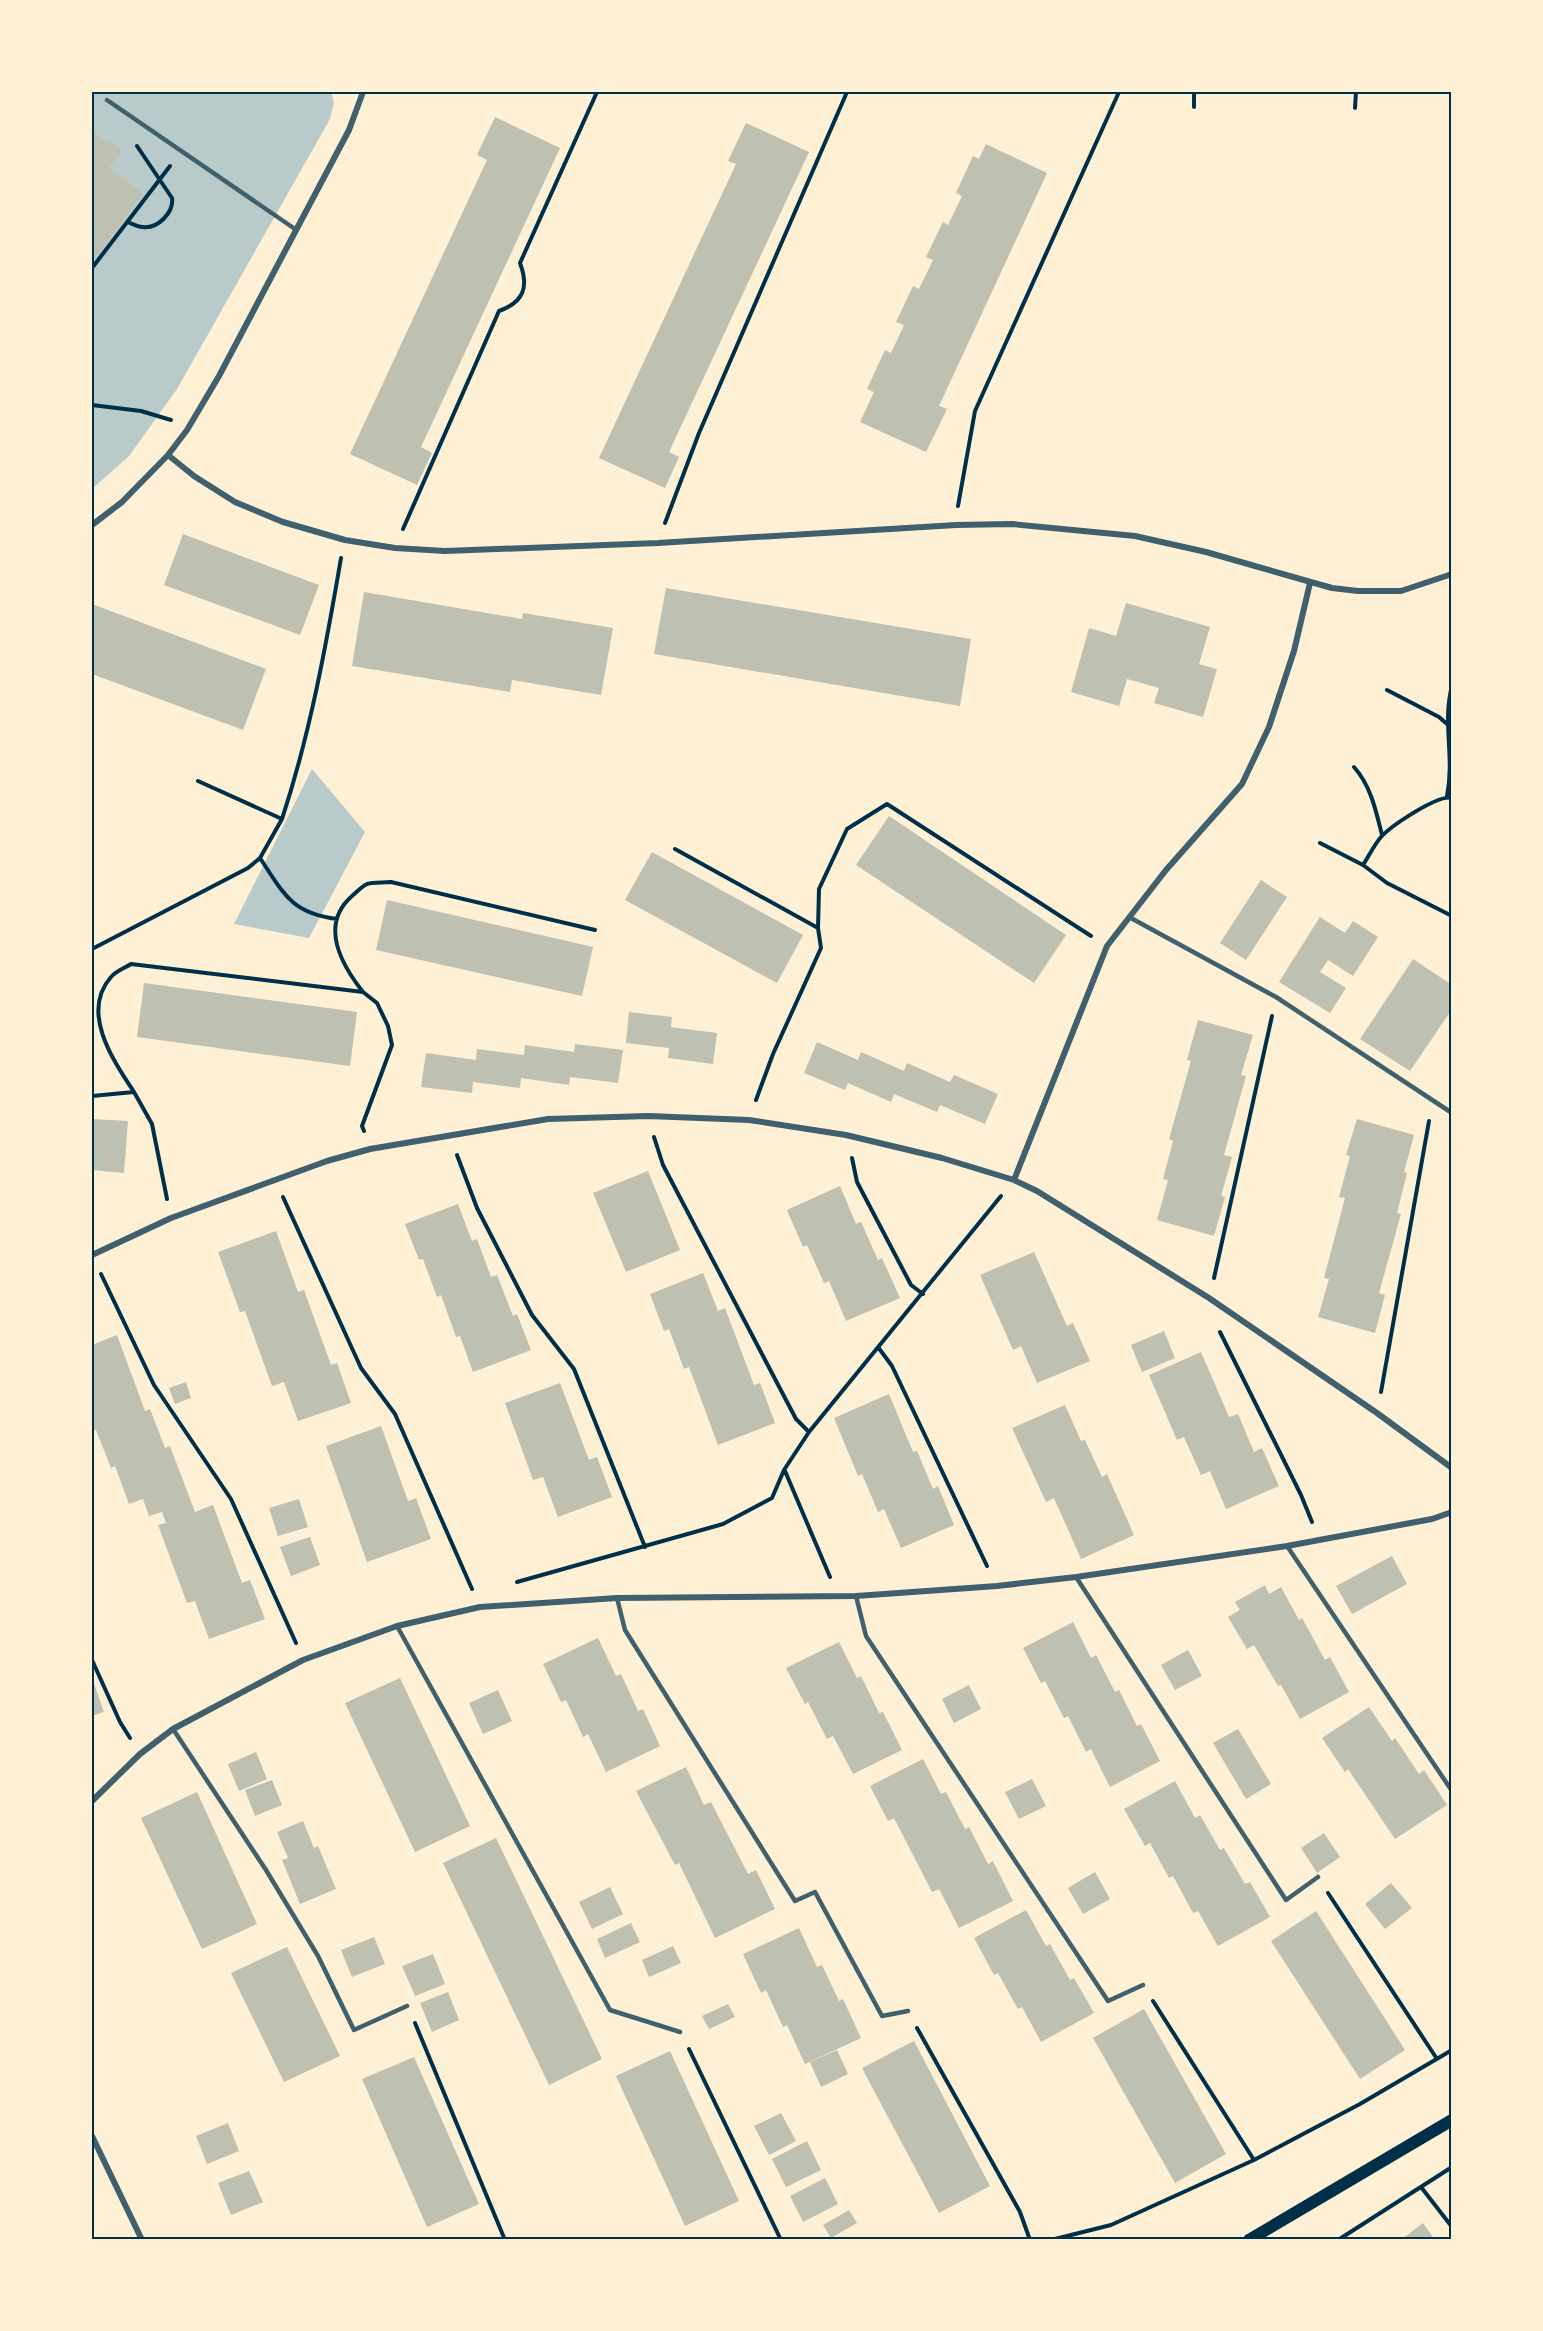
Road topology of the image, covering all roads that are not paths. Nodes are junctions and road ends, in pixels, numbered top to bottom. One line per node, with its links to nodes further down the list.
1 (363, 92): 3 (street)
2 (108, 100): 3 (lane)
3 (295, 229): 4 (street)
4 (168, 455): 5 (street); 7 (street)
5 (92, 525)
6 (1452, 574): 7 (street)
7 (1310, 583): 8 (street)
8 (1129, 916): 9 (lane); 10 (street)
9 (1452, 1113)
10 (1014, 1180): 11 (street); 12 (street)
11 (92, 1255)
12 (1452, 1468)
13 (1452, 1512): 14 (street)
14 (1287, 1546): 15 (street); 20 (lane)
15 (1076, 1577): 16 (street); 22 (lane)
16 (856, 1596): 17 (street); 23 (lane)
17 (617, 1598): 18 (street); 25 (lane)
18 (397, 1626): 19 (street); 26 (lane)
19 (173, 1730): 21 (street); 24 (lane)
20 (1452, 1791)
21 (92, 1801)
22 (1318, 1877)
23 (1143, 1985)
24 (407, 2006)
25 (908, 2012)
26 (680, 2032)
27 (1452, 2120): 30 (main road)
28 (92, 2136): 29 (street)
29 (142, 2240)
30 (1249, 2240)

